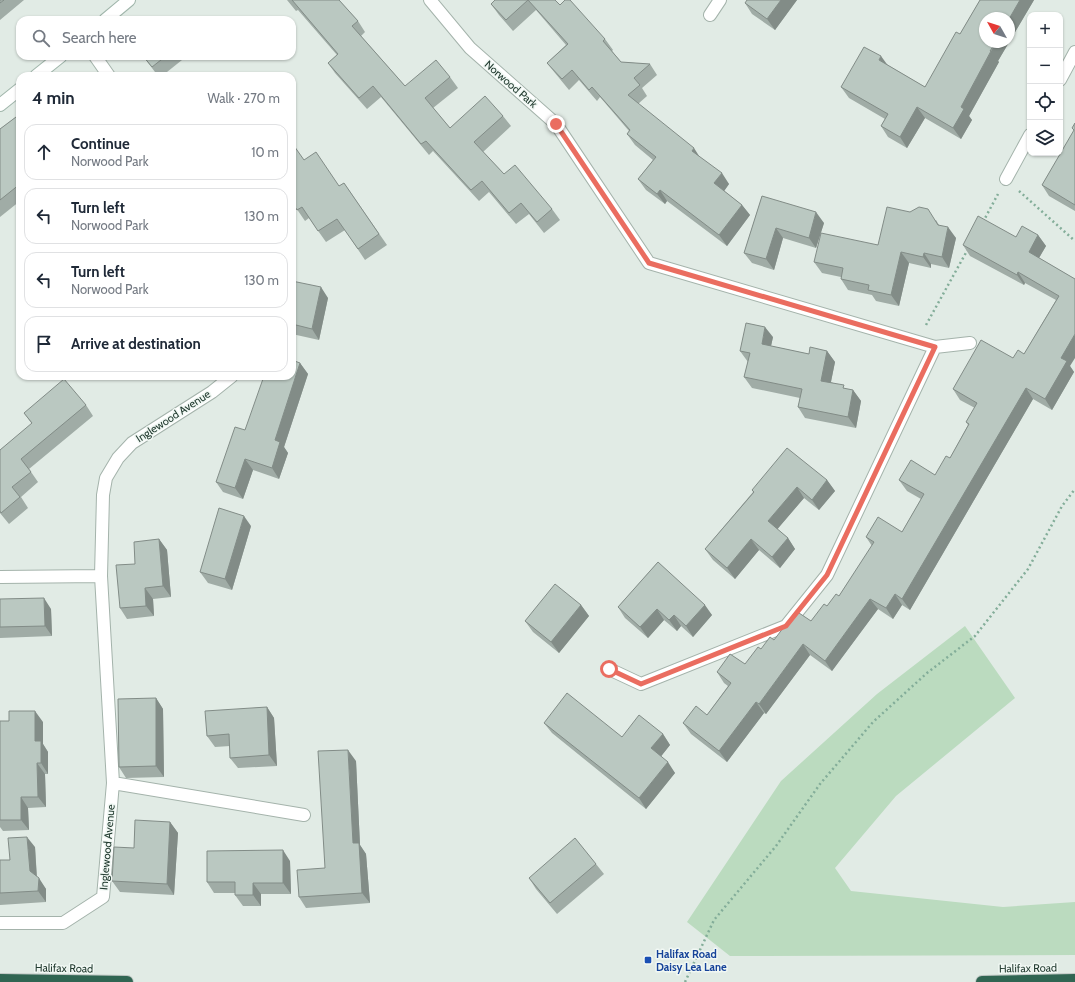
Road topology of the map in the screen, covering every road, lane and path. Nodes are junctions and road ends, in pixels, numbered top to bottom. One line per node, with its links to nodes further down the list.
1 (129, 0): 5 (street)
2 (430, 0): 19 (street, Norwood Park)
3 (720, 0): 4 (street)
4 (710, 15)
5 (110, 16)
6 (1075, 52): 11 (street)
7 (56, 60): 9 (street)
8 (97, 60): 10 (street)
9 (41, 72)
10 (106, 72)
11 (1063, 74)
12 (16, 92): 13 (street)
13 (0, 105)
14 (1027, 140): 15 (street)
15 (1006, 179): 16 (path); 17 (path)
16 (980, 226)
17 (1075, 242)
18 (969, 247): 19 (path)
19 (917, 341): 21 (street, Norwood Park)
20 (970, 343): 21 (street, Norwood Park)
21 (935, 347): 26 (street)
22 (227, 380): 24 (street, Inglewood Avenue)
23 (1075, 489): 33 (path)
24 (101, 576): 25 (street); 27 (street, Inglewood Avenue)
25 (0, 577)
26 (609, 669)
27 (113, 782): 28 (street); 29 (street, Inglewood Avenue)
28 (304, 815)
29 (0, 923)
30 (0, 980): 32 (highway, Halifax Road)
31 (1075, 980): 34 (highway, Halifax Road)
32 (127, 982)
33 (685, 982)
34 (982, 982)

